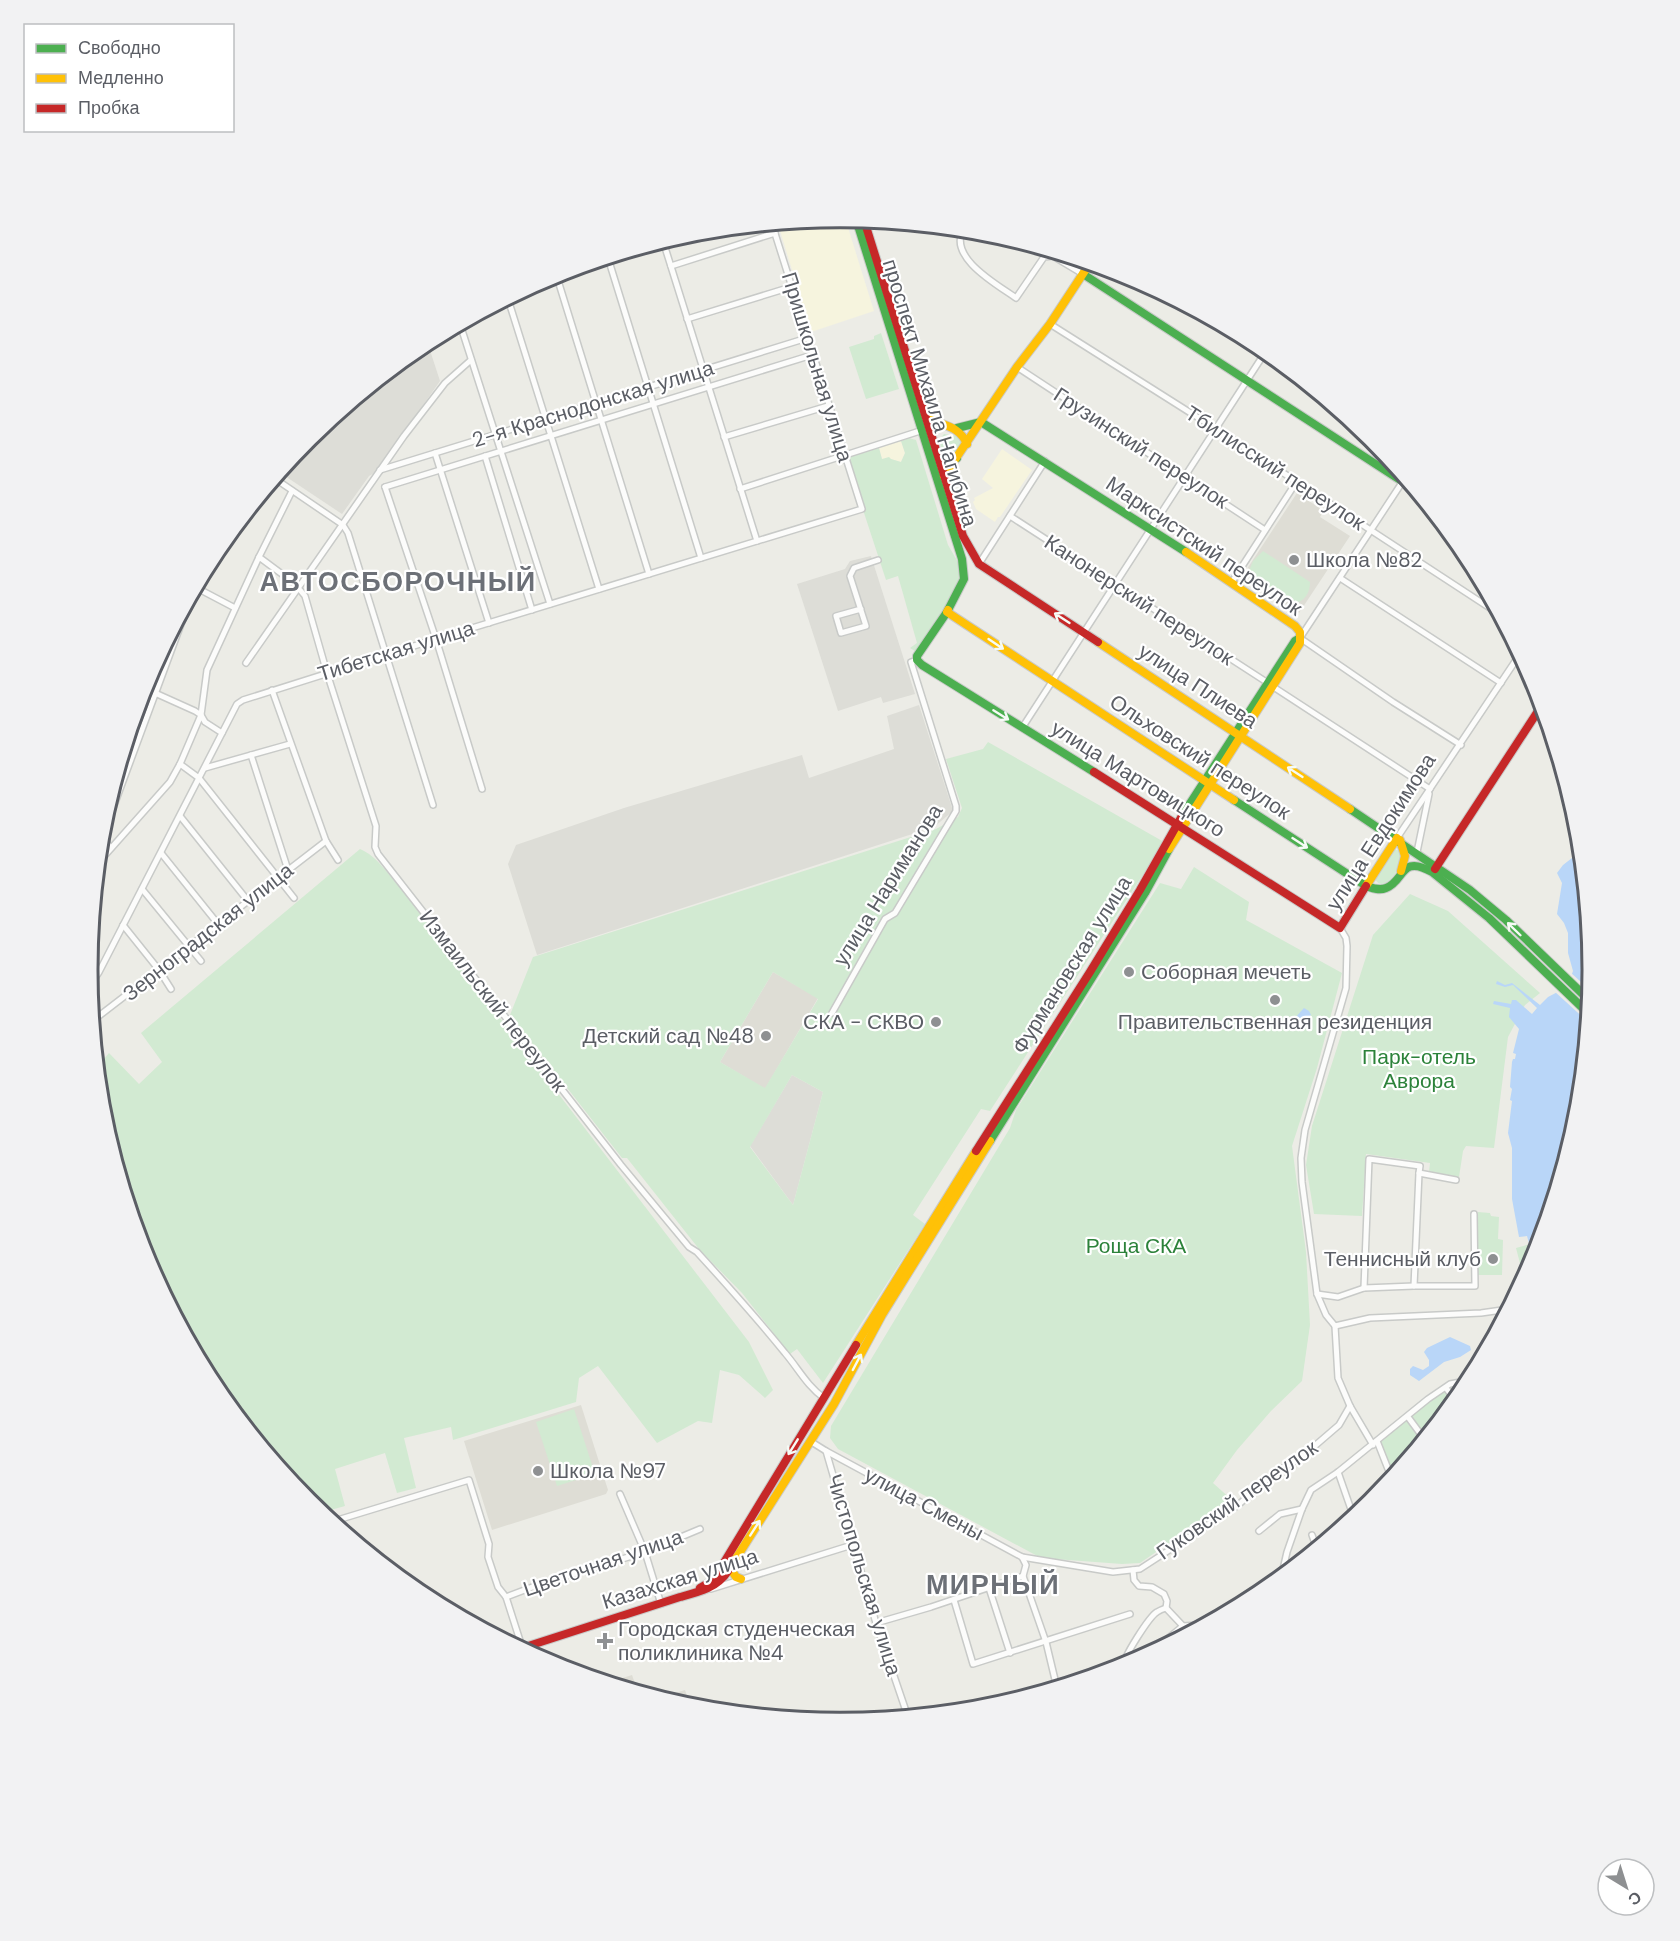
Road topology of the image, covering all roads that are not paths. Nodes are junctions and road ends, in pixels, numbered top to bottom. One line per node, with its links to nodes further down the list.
1 (859, 229): 40 (main road, проспект Михаила Нагибина)
2 (867, 229): 30 (main road, проспект Михаила Нагибина)
3 (775, 233): 9 (street); 13 (street, Пришкольная улица)
4 (961, 238): 6 (street)
5 (666, 249): 9 (street)
6 (1045, 257)
7 (1064, 262): 11 (street)
8 (610, 264): 25 (street)
9 (671, 266): 15 (street)
10 (1086, 270): 11 (main road)
11 (1083, 274): 16 (main road); 24 (main road)
12 (558, 284): 27 (street)
13 (791, 287): 15 (street); 18 (street, Пришкольная улица)
14 (510, 306): 31 (street)
15 (687, 319): 23 (street)
16 (1050, 324): 22 (main road); 36 (street, Тбилисский переулок)
17 (462, 331): 21 (street)
18 (807, 338): 19 (street, Пришкольная улица); 23 (street, 2-я Краснодонская улица)
19 (812, 355): 26 (street); 29 (street, Пришкольная улица)
20 (1261, 359): 24 (street)
21 (471, 360): 37 (street); 49 (street)
22 (1017, 367): 33 (main road); 53 (street, Грузинский переулок)
23 (703, 370): 25 (street, 2-я Краснодонская улица); 26 (street)
24 (1248, 381): 36 (street); 51 (main road)
25 (648, 387): 27 (street, 2-я Краснодонская улица); 28 (street)
26 (708, 387): 28 (street); 39 (street)
27 (596, 403): 31 (street, 2-я Краснодонская улица); 32 (street)
28 (653, 404): 32 (street); 69 (street)
29 (828, 406): 39 (street); 45 (street, Пришкольная улица)
30 (926, 417): 34 (main road); 40 (main road, проспект Михаила Нагибина)
31 (546, 419): 37 (street, 2-я Краснодонская улица); 38 (street)
32 (602, 420): 38 (street); 72 (street)
33 (981, 422): 35 (main road); 41 (main road); 48 (main road, Марксистский переулок)
34 (941, 425): 35 (main road); 40 (main road)
35 (957, 428): 41 (main road)
36 (1216, 429): 53 (street); 56 (street, Тбилисский переулок)
37 (496, 434): 42 (street); 43 (street, 2-я Краснодонская улица)
38 (551, 435): 42 (street); 77 (street)
39 (724, 437): 59 (street)
40 (928, 437): 45 (street); 46 (main road); 46 (main road, проспект Михаила Нагибина); 84 (main road, проспект Михаила Нагибина)
41 (967, 444): 47 (main road)
42 (502, 450): 44 (street); 79 (street)
43 (435, 453): 49 (street, 2-я Краснодонская улица); 50 (street)
44 (485, 456): 50 (street); 83 (street)
45 (844, 456): 59 (street); 61 (street, Пришкольная улица)
46 (938, 457): 47 (main road); 52 (main road, проспект Михаила Нагибина)
47 (957, 458): 52 (main road)
48 (1045, 461): 62 (street); 64 (main road, Марксистский переулок)
49 (380, 470): 54 (street)
50 (440, 470): 58 (street); 85 (street)
51 (1387, 470)
52 (944, 476): 71 (main road, проспект Михаила Нагибина)
53 (1185, 477): 64 (street); 65 (street, Грузинский переулок)
54 (375, 478): 58 (street); 63 (street)
55 (281, 482): 60 (street)
56 (1297, 482): 65 (street); 66 (street, Тбилисский переулок)
57 (1401, 485): 66 (street, Фурмановская улица)
58 (385, 487): 89 (street)
59 (740, 489): 67 (street)
60 (292, 490): 63 (street); 68 (street)
61 (862, 509): 67 (street, Тибетская улица)
62 (1010, 516): 71 (street); 75 (street, Канонерский переулок)
63 (343, 525): 76 (street); 90 (street)
64 (1150, 530): 74 (main road, Марксистский переулок); 75 (street)
65 (1265, 530): 74 (street)
66 (1371, 530): 73 (street, Фурмановская улица); 80 (street, Тбилисский переулок)
67 (757, 541): 69 (street, Тибетская улица)
68 (259, 557): 76 (street, Измаильский переулок); 81 (street)
69 (701, 558): 72 (street, Тибетская улица)
70 (878, 560): 82 (street)
71 (980, 564): 86 (main road, улица Плиева, one-way to 71)
72 (649, 574): 77 (street, Тибетская улица)
73 (1340, 578): 87 (street, Фурмановская улица); 96 (street)
74 (1232, 582): 87 (main road, Марксистский переулок)
75 (1114, 584): 86 (street); 97 (street, Канонерский переулок)
76 (299, 588): 93 (street); 94 (street, Измаильский переулок)
77 (599, 589): 79 (street, Тибетская улица)
78 (202, 592): 81 (street)
79 (550, 604): 83 (street, Тибетская улица)
80 (1487, 606)
81 (235, 609): 101 (street)
82 (861, 609): 82 (street)
83 (532, 610): 85 (street, Тибетская улица)
84 (947, 612): 91 (main road); 95 (main road, Ольховский переулок, one-way to 95)
85 (489, 623): 89 (street, Тибетская улица)
86 (1083, 632): 95 (street); 104 (main road, улица Плиева)
87 (1300, 638): 97 (main road, Фурмановская улица); 106 (street, Марксистский переулок)
88 (175, 639): 99 (street)
89 (436, 639): 90 (street, Тибетская улица); 113 (street)
90 (385, 654): 94 (street, Тибетская улица); 115 (street)
91 (917, 660): 102 (main road, улица Мартовицкого, one-way to 102); 144 (street, улица Нариманова)
92 (1515, 662): 96 (street, улица Евдокимова)
93 (246, 663)
94 (327, 673): 98 (street, Тибетская улица); 158 (street, Измаильский переулок)
95 (1052, 681): 102 (street); 111 (main road, Ольховский переулок)
96 (1501, 683): 106 (street, улица Евдокимова)
97 (1270, 684): 104 (main road, Фурмановская улица); 114 (street, Канонерский переулок)
98 (272, 690): 103 (street, Тибетская улица); 105 (street)
99 (155, 693): 101 (street); 112 (street)
100 (1536, 714): 128 (main road)
101 (201, 715): 103 (street); 108 (street)
102 (1022, 728): 117 (main road, улица Мартовицкого)
103 (222, 733): 109 (street, Тибетская улица)
104 (1237, 734): 111 (main road, Фурмановская улица); 118 (main road, улица Плиева, one-way to 104)
105 (290, 744): 107 (street); 119 (street)
106 (1461, 745): 114 (street, улица Евдокимова)
107 (250, 755): 109 (street); 126 (street)
108 (180, 764): 110 (street); 121 (street)
109 (205, 768): 110 (street, Тибетская улица)
110 (199, 778): 116 (street, Тибетская улица); 129 (street)
111 (1206, 782): 117 (main road, Фурмановская улица); 130 (main road, Ольховский переулок, one-way to 130)
112 (122, 784)
113 (482, 789)
114 (1430, 789): 118 (street, улица Евдокимова); 123 (street)
115 (433, 805)
116 (180, 816): 124 (street, Тибетская улица); 133 (street)
117 (1179, 825): 136 (main road, улица Мартовицкого); 153 (main road, Фурмановская улица)
118 (1398, 839): 123 (main road, улица Плиева); 127 (main road); 130 (main road, улица Евдокимова)
119 (326, 841): 125 (street); 126 (street, Зерноградская улица)
120 (109, 845): 121 (street)
121 (111, 848): 122 (street)
122 (108, 852)
123 (1417, 852): 128 (main road, улица Плиева)
124 (160, 853): 131 (street, Тибетская улица); 134 (street)
125 (338, 860)
126 (288, 870): 129 (street, Зерноградская улица)
127 (1401, 871): 128 (main road); 130 (main road)
128 (1433, 871): 142 (main road, one-way to 128); 143 (main road)
129 (279, 877): 132 (street); 133 (street, Зерноградская улица)
130 (1366, 886): 136 (main road, улица Евдокимова)
131 (142, 889): 135 (street, Тибетская улица); 137 (street)
132 (294, 898)
133 (248, 901): 134 (street, Зерноградская улица)
134 (218, 924): 137 (street, Зерноградская улица)
135 (123, 925): 139 (street); 140 (street, Тибетская улица)
136 (1340, 928): 151 (street, улица Евдокимова)
137 (189, 947): 138 (street); 139 (street, Зерноградская улица)
138 (201, 961)
139 (159, 970): 141 (street); 145 (street, Зерноградская улица)
140 (98, 973)
141 (171, 989)
142 (1582, 993)
143 (1581, 1007)
144 (832, 1013)
145 (99, 1016)
146 (1419, 1173): 147 (street); 149 (street); 150 (street)
147 (1456, 1180)
148 (1474, 1214): 149 (street)
149 (1414, 1286): 150 (street)
150 (1364, 1288): 151 (street)
151 (1317, 1294): 154 (street, улица Евдокимова)
152 (1500, 1310): 154 (street)
153 (879, 1314): 158 (main road); 159 (main road, one-way to 153)
154 (1335, 1326): 160 (street, улица Евдокимова)
155 (1457, 1383): 156 (street)
156 (1446, 1388): 157 (street); 161 (street)
157 (1450, 1393)
158 (824, 1398): 159 (main road); 168 (main road, one-way to 168)
159 (834, 1404): 163 (main road)
160 (1350, 1406): 164 (street, улица Евдокимова); 183 (street, Гуковский переулок)
161 (1408, 1417): 162 (street); 164 (street)
162 (1421, 1433)
163 (810, 1441): 165 (street, Чистопольская улица); 169 (main road)
164 (1375, 1443): 166 (street, улица Евдокимова); 167 (street)
165 (826, 1451): 178 (street, Чистопольская улица); 180 (street, улица Смены)
166 (1388, 1471)
167 (1338, 1472): 171 (street); 172 (street)
168 (774, 1478): 169 (main road); 189 (main road)
169 (784, 1484): 181 (main road, one-way to 169)
170 (620, 1494): 179 (street)
171 (1302, 1509): 175 (street); 182 (street)
172 (1351, 1509)
173 (340, 1519): 188 (street)
174 (700, 1529): 179 (street, Цветочная улица)
175 (1259, 1531)
176 (1312, 1535): 177 (street)
177 (1314, 1542)
178 (852, 1545): 185 (street, Казахская улица); 194 (street, Чистопольская улица)
179 (645, 1552): 188 (street, Цветочная улица); 191 (street)
180 (1022, 1557): 183 (street, улица Смены); 184 (street)
181 (731, 1566): 185 (main road); 187 (main road)
182 (1284, 1566)
183 (1134, 1569): 192 (street, Гуковский переулок)
184 (1023, 1576): 186 (street); 199 (street)
185 (741, 1579): 187 (street, Казахская улица)
186 (989, 1588): 190 (street); 201 (street)
187 (707, 1590): 189 (main road, Казахская улица)
188 (506, 1597): 198 (street)
189 (680, 1597): 191 (main road, Казахская улица)
190 (954, 1600): 194 (street); 201 (street)
191 (661, 1604): 200 (main road, Казахская улица)
192 (1166, 1608): 195 (street, Гуковский переулок); 202 (street)
193 (1130, 1614): 199 (street)
194 (876, 1623): 204 (street, Чистопольская улица)
195 (1183, 1626): 196 (street); 197 (street)
196 (1188, 1626)
197 (1175, 1632)
198 (519, 1639)
199 (1046, 1642): 201 (street); 203 (street)
200 (533, 1645)
201 (1010, 1653)
202 (1126, 1655)
203 (1056, 1681)
204 (905, 1710)

